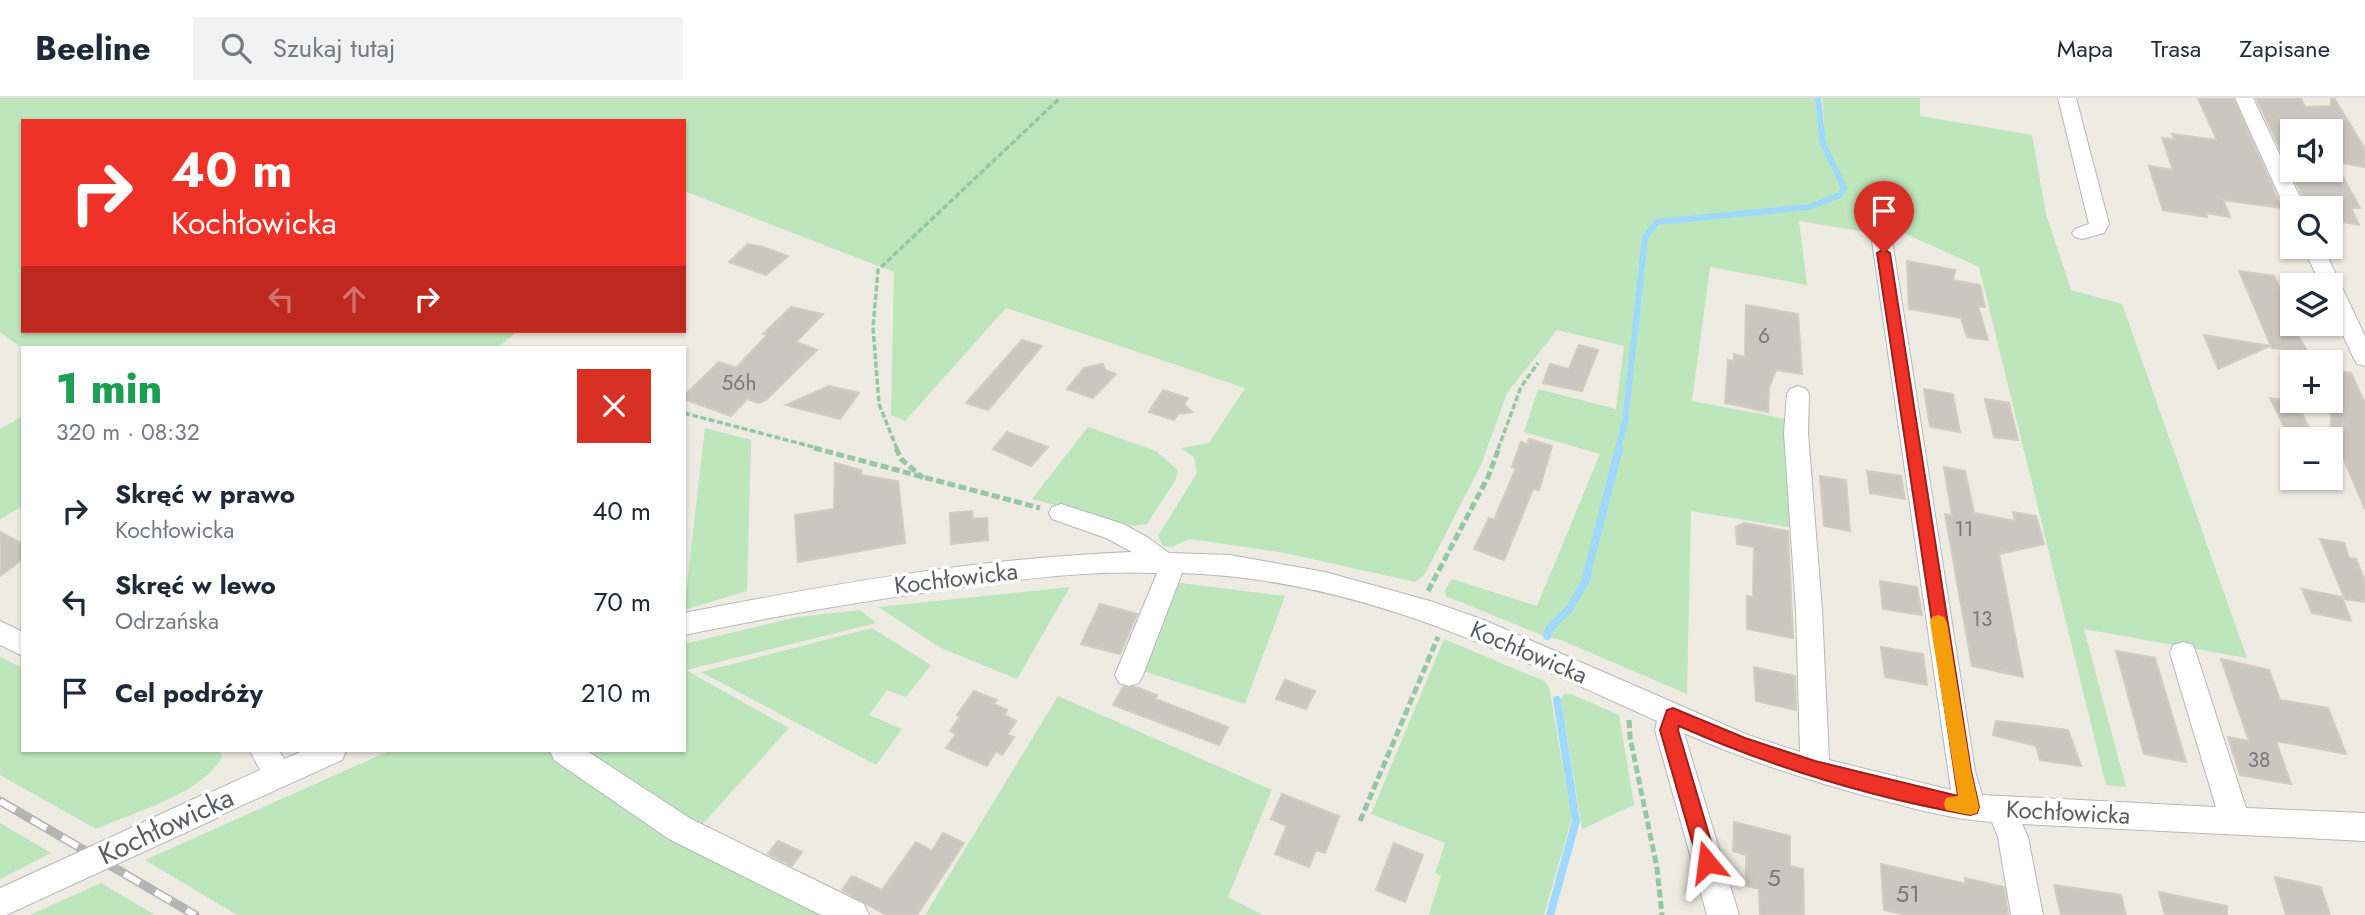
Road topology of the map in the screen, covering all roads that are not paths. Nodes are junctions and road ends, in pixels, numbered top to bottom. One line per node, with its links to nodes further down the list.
1 (2067, 98): 5 (street)
2 (2244, 98): 3 (street)
3 (2289, 196)
4 (1880, 227): 21 (street)
5 (2082, 233)
6 (2343, 312): 7 (street)
7 (2365, 359)
8 (1798, 394): 20 (street)
9 (1061, 513): 10 (street)
10 (1168, 562): 11 (street, Kochłowicka); 15 (street); 16 (street, Kochłowicka)
11 (686, 624)
12 (0, 632): 13 (street)
13 (21, 644)
14 (2183, 653): 23 (street)
15 (1129, 675)
16 (1673, 715): 20 (street, Kochłowicka); 27 (street)
17 (327, 752): 19 (street, Kochłowicka)
18 (565, 752): 26 (street)
19 (271, 763): 25 (street, Kochłowicka, bridge)
20 (1815, 769): 21 (street, Kochłowicka)
21 (1970, 807): 22 (street, Kochłowicka)
22 (2001, 809): 23 (street, Kochłowicka); 28 (street)
23 (2235, 820): 24 (street, Kochłowicka)
24 (2365, 827)
25 (0, 903)
26 (853, 915)
27 (1723, 915)
28 (2027, 915)

